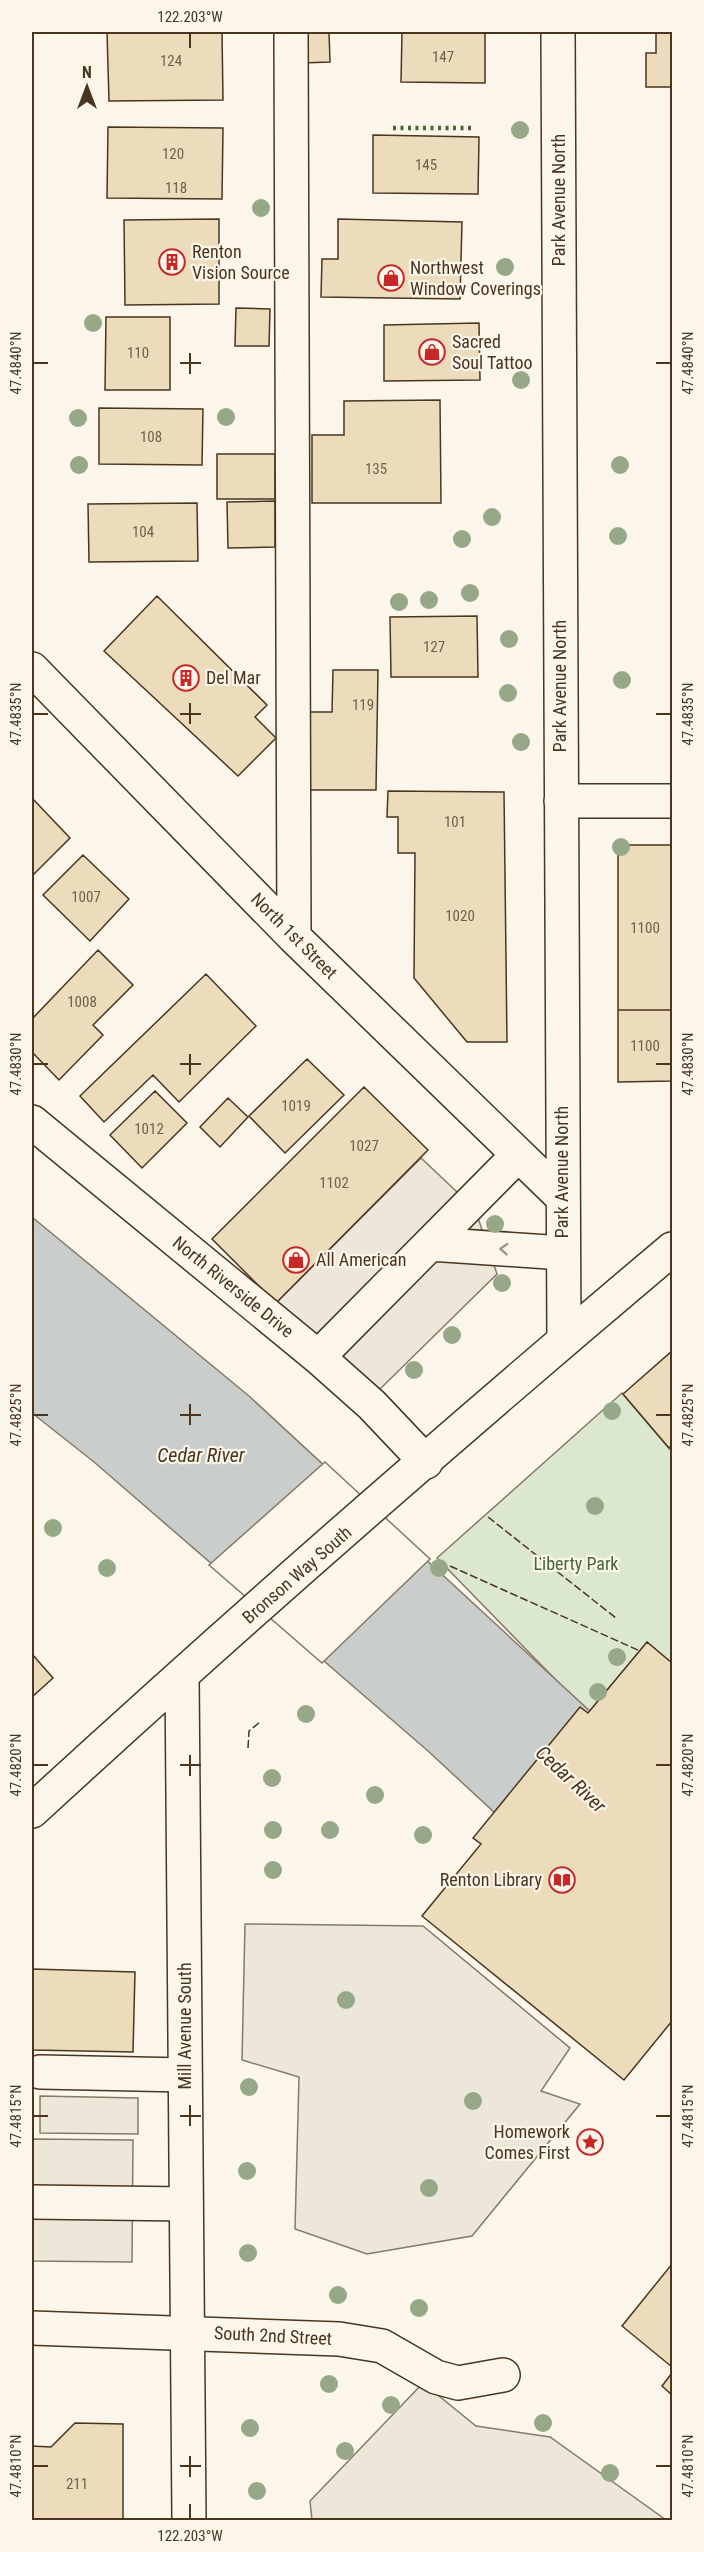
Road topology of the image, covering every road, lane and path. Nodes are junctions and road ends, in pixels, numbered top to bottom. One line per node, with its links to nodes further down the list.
1 (291, 32): 6 (street)
2 (558, 32): 4 (street, Park Avenue North)
3 (32, 670): 6 (street, North 1st Street)
4 (561, 801): 5 (street); 9 (street, Park Avenue North)
5 (672, 801)
6 (294, 937): 8 (street, North 1st Street)
7 (32, 1122): 14 (street, North Riverside Drive)
8 (518, 1155): 9 (street, North 1st Street); 10 (street)
9 (562, 1197): 12 (street, Park Avenue North)
10 (430, 1244): 12 (street, one-way to 10); 14 (street)
11 (672, 1249): 13 (street, Bronson Way South)
12 (562, 1253): 13 (street, Park Avenue North)
13 (564, 1340): 15 (street, Bronson Way South)
14 (318, 1357): 15 (street, North Riverside Drive)
15 (426, 1462): 16 (street, Bronson Way South)
16 (186, 1671): 17 (street, Bronson Way South); 19 (street, Mill Avenue South)
17 (32, 1811)
18 (40, 2072): 19 (street)
19 (185, 2075): 21 (street, Mill Avenue South)
20 (32, 2202): 21 (street)
21 (186, 2204): 23 (street, Mill Avenue South)
22 (32, 2328): 23 (street, South 2nd Street)
23 (188, 2332): 24 (street, South 2nd Street); 25 (street, Mill Avenue South)
24 (503, 2375)
25 (189, 2520)

